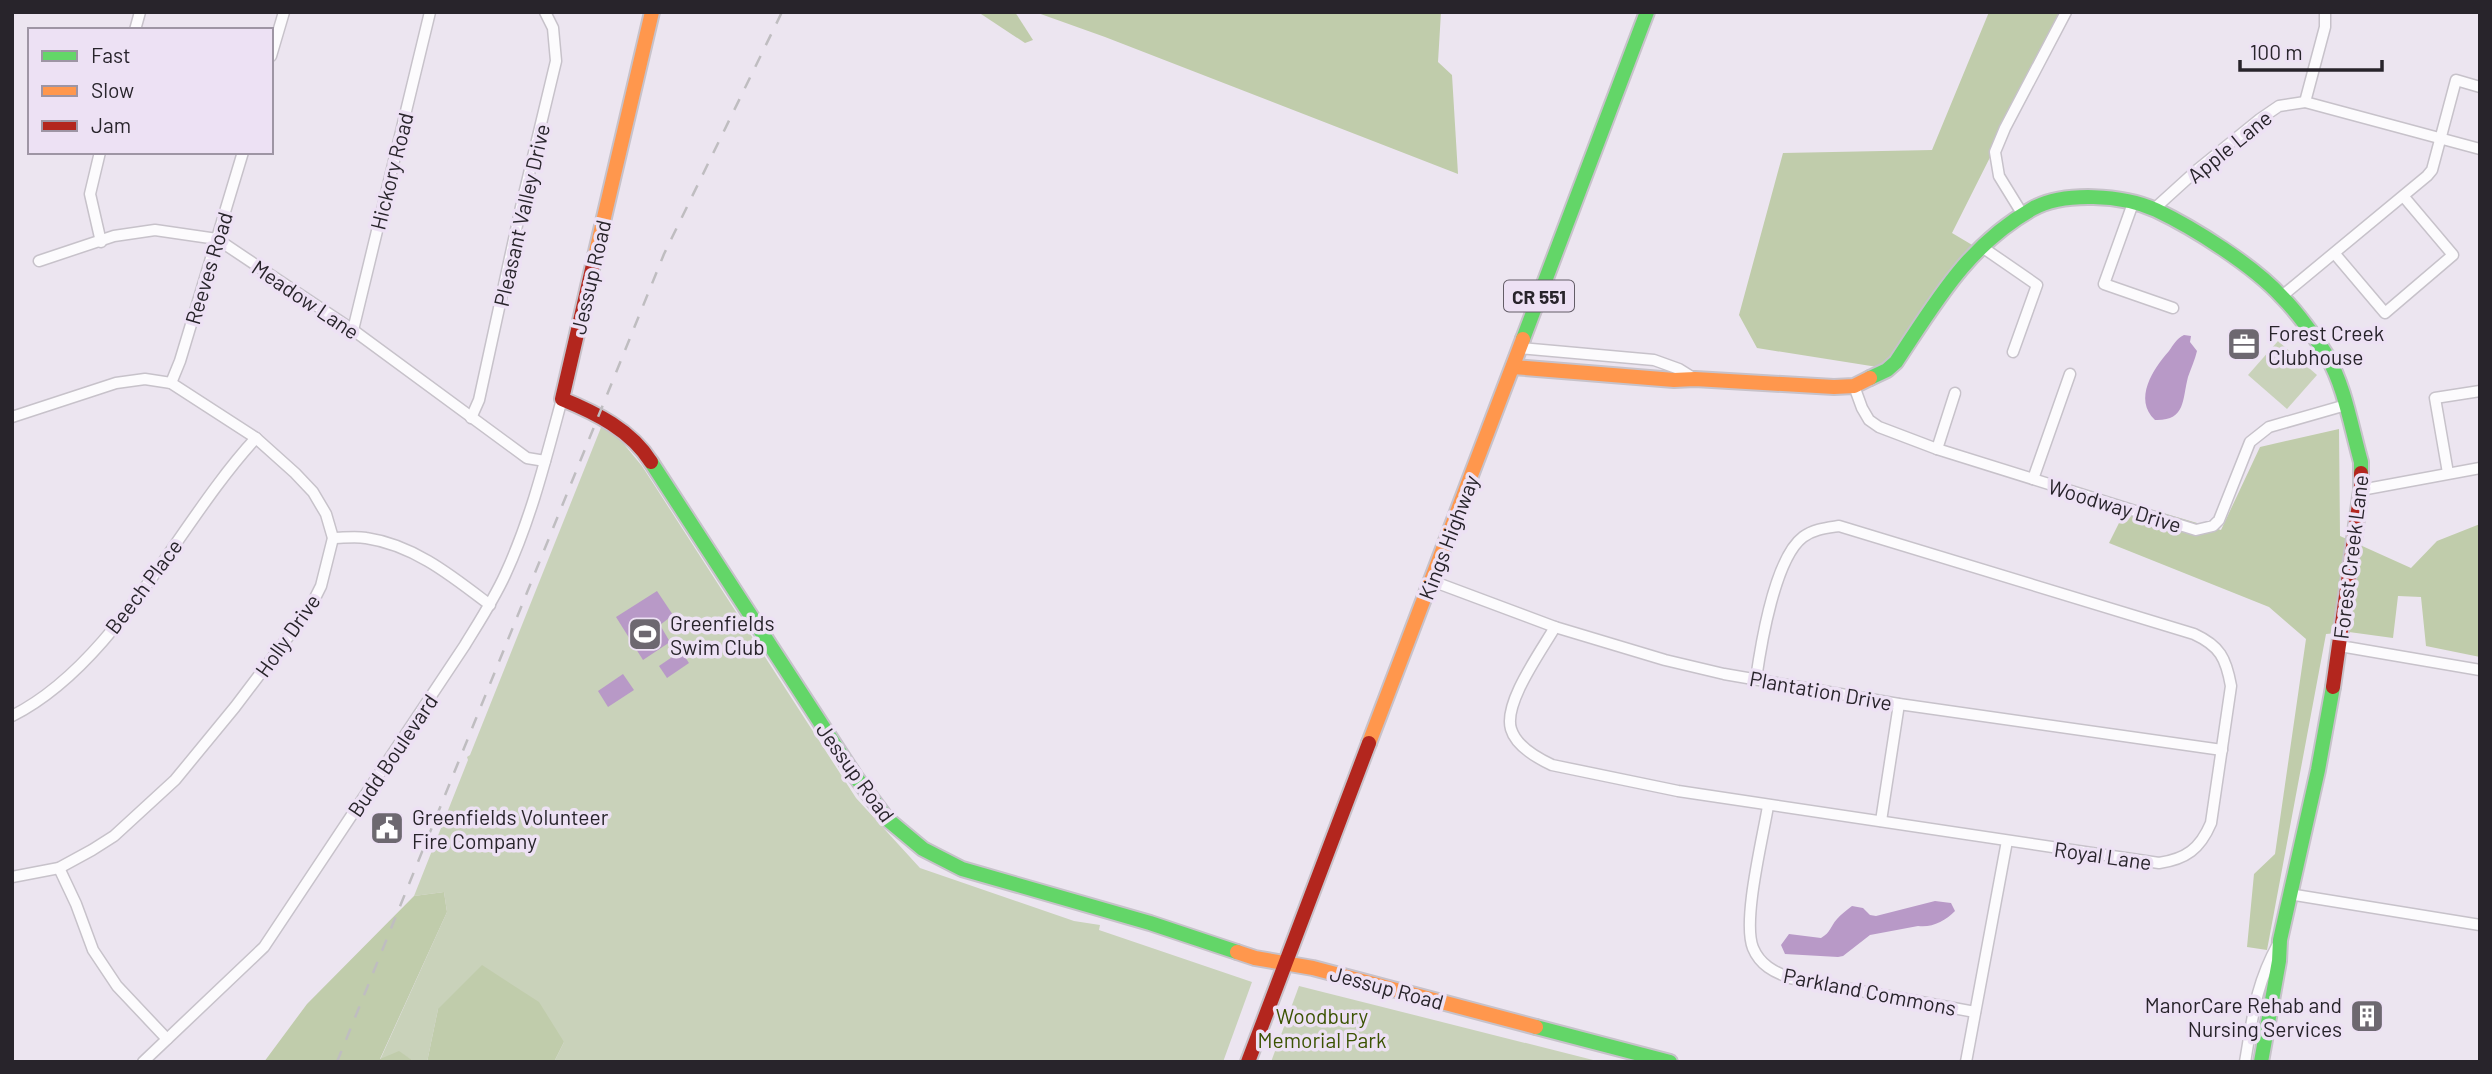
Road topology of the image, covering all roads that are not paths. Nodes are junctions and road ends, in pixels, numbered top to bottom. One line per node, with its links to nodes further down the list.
1 (284, 12): 8 (street)
2 (430, 12): 26 (street, Hickory Road)
3 (545, 12): 39 (street, Pleasant Valley Drive)
4 (652, 12): 36 (street, Jessup Road)
5 (1647, 12): 27 (street, Kings Highway / CR 551)
6 (2066, 12): 18 (street)
7 (2325, 12): 10 (street)
8 (273, 50)
9 (2480, 87): 11 (street)
10 (2305, 102): 11 (street); 17 (street, Apple Lane)
11 (2440, 138): 12 (street); 15 (street)
12 (2480, 149)
13 (100, 154): 20 (street)
14 (242, 154): 19 (street, Reeves Road)
15 (2404, 197): 22 (street); 22 (street)
16 (2132, 206): 17 (street, Forest Creek Lane); 18 (street, Forest Creek Lane); 25 (street)
17 (2154, 209): 24 (street, Forest Creek Lane)
18 (2023, 215): 21 (street, Forest Creek Lane)
19 (217, 239): 20 (street, Meadow Lane); 26 (street, Meadow Lane); 32 (street, Reeves Road)
20 (101, 242): 23 (street, Meadow Lane)
21 (1982, 247): 28 (street); 33 (street, Forest Creek Lane)
22 (2334, 254): 24 (street)
23 (38, 261)
24 (2282, 296): 37 (street, Forest Creek Lane)
25 (2173, 308)
26 (353, 330): 39 (street, Meadow Lane)
27 (1520, 348): 29 (street, Kings Highway / CR 551); 31 (street, Forest Creek Lane)
28 (2014, 352)
29 (1513, 367): 31 (street, Forest Creek Lane); 48 (street, Kings Highway / CR 551)
30 (2070, 374): 45 (street)
31 (1695, 379): 33 (street, Forest Creek Lane)
32 (170, 383): 38 (street); 40 (street)
33 (1854, 386): 41 (street, Woodway Drive)
34 (2480, 391): 44 (street)
35 (1955, 393): 41 (street)
36 (562, 399): 42 (street, Budd Boulevard); 65 (street, Jessup Road)
37 (2346, 405): 45 (street, Woodway Drive); 46 (street, Forest Creek Lane)
38 (12, 417)
39 (471, 418): 42 (street, Meadow Lane)
40 (256, 438): 47 (street); 55 (street, Beech Place)
41 (1937, 449): 45 (street, Woodway Drive)
42 (545, 461): 49 (street, Budd Boulevard)
43 (2480, 468): 44 (street)
44 (2448, 473): 46 (street)
45 (2033, 480)
46 (2361, 490): 51 (street, Forest Creek Lane)
47 (333, 538): 49 (street); 60 (street, Holly Drive)
48 (1432, 581): 50 (street, Plantation Drive); 65 (street, Kings Highway / CR 551)
49 (490, 605): 67 (street, Budd Boulevard)
50 (1555, 627): 53 (street, Plantation Drive); 57 (street, Royal Lane)
51 (2340, 646): 52 (street); 62 (street, Forest Creek Lane)
52 (2480, 670)
53 (1756, 679): 54 (street, Plantation Drive); 56 (street, Royal Lane)
54 (1899, 704): 56 (street, Plantation Drive); 58 (street)
55 (12, 716)
56 (2222, 750): 59 (street, Royal Lane)
57 (1768, 806): 58 (street, Royal Lane); 66 (street, Parkland Commons)
58 (1881, 821): 59 (street, Royal Lane)
59 (2007, 841): 66 (street)
60 (59, 868): 61 (street, Holly Drive); 67 (street)
61 (12, 877)
62 (2289, 894): 63 (street); 64 (street, Forest Creek Lane)
63 (2480, 925)
64 (2280, 940): 72 (street, Forest Creek Lane); 73 (street, Forest Creek Lane)
65 (1285, 964): 69 (street, Kings Highway / CR 551); 70 (street, Jessup Road)
66 (1975, 1012): 71 (street)
67 (167, 1039): 68 (street, Budd Boulevard)
68 (143, 1062)
69 (1248, 1062)
70 (1670, 1062)
71 (1966, 1062)
72 (2245, 1062)
73 (2261, 1062)

